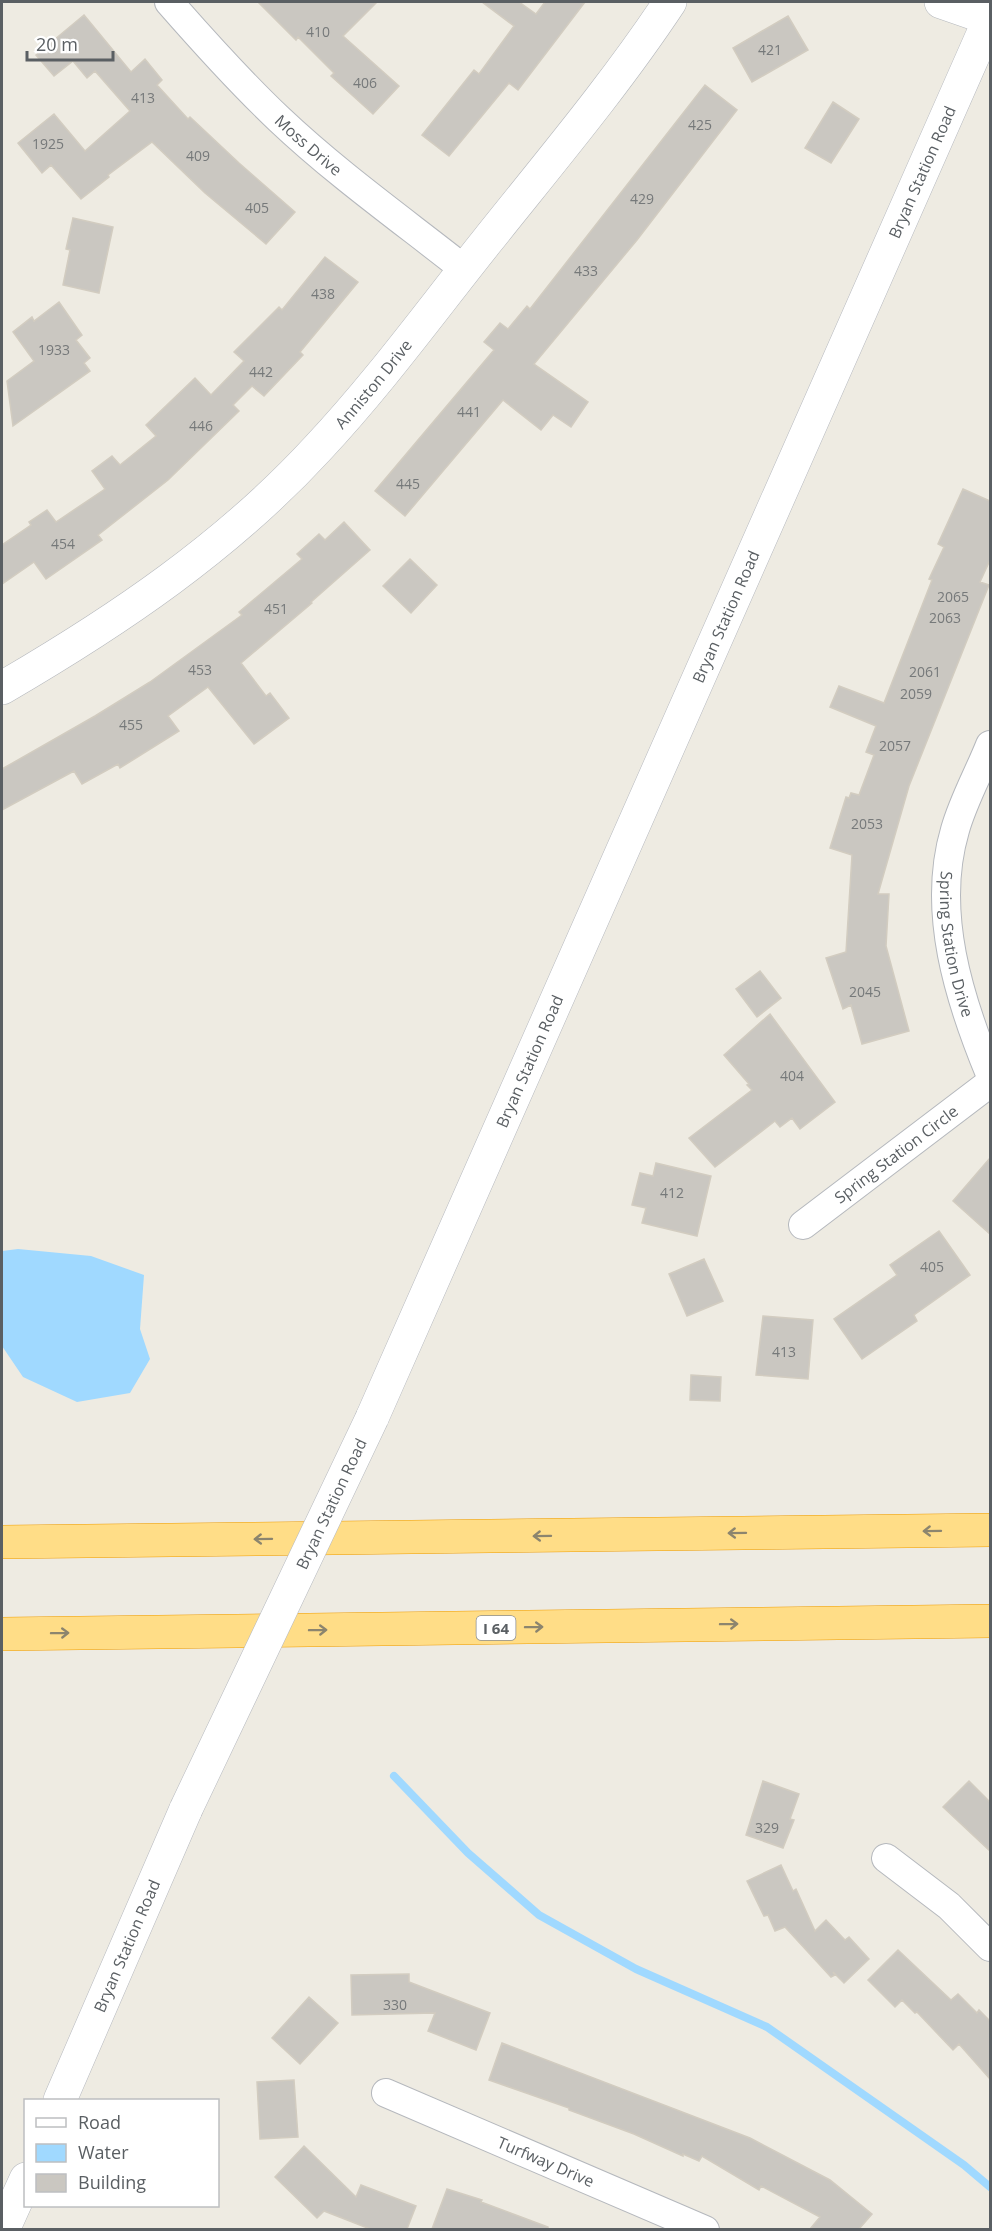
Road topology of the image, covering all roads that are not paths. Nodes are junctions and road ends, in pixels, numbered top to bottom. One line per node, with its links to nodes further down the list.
1 (169, 2): 5 (street, Moss Drive)
2 (670, 2): 5 (main road, Anniston Drive)
3 (941, 2): 4 (main road)
4 (990, 18): 18 (main road, Bryan Station Road, bridge)
5 (464, 269): 6 (main road, Anniston Drive)
6 (2, 688)
7 (990, 745): 8 (street, Spring Station Drive)
8 (990, 1074)
9 (990, 1083): 10 (street, Spring Station Circle)
10 (802, 1225)
11 (990, 1530): 12 (highway, one-way to 12)
12 (2, 1542)
13 (990, 1621): 14 (highway, I 64, one-way to 13)
14 (2, 1634)
15 (886, 1858): 16 (street)
16 (990, 1947)
17 (386, 2093): 21 (street, Turfway Drive)
18 (60, 2099)
19 (24, 2183): 20 (main road)
20 (3, 2229)
21 (705, 2229)

